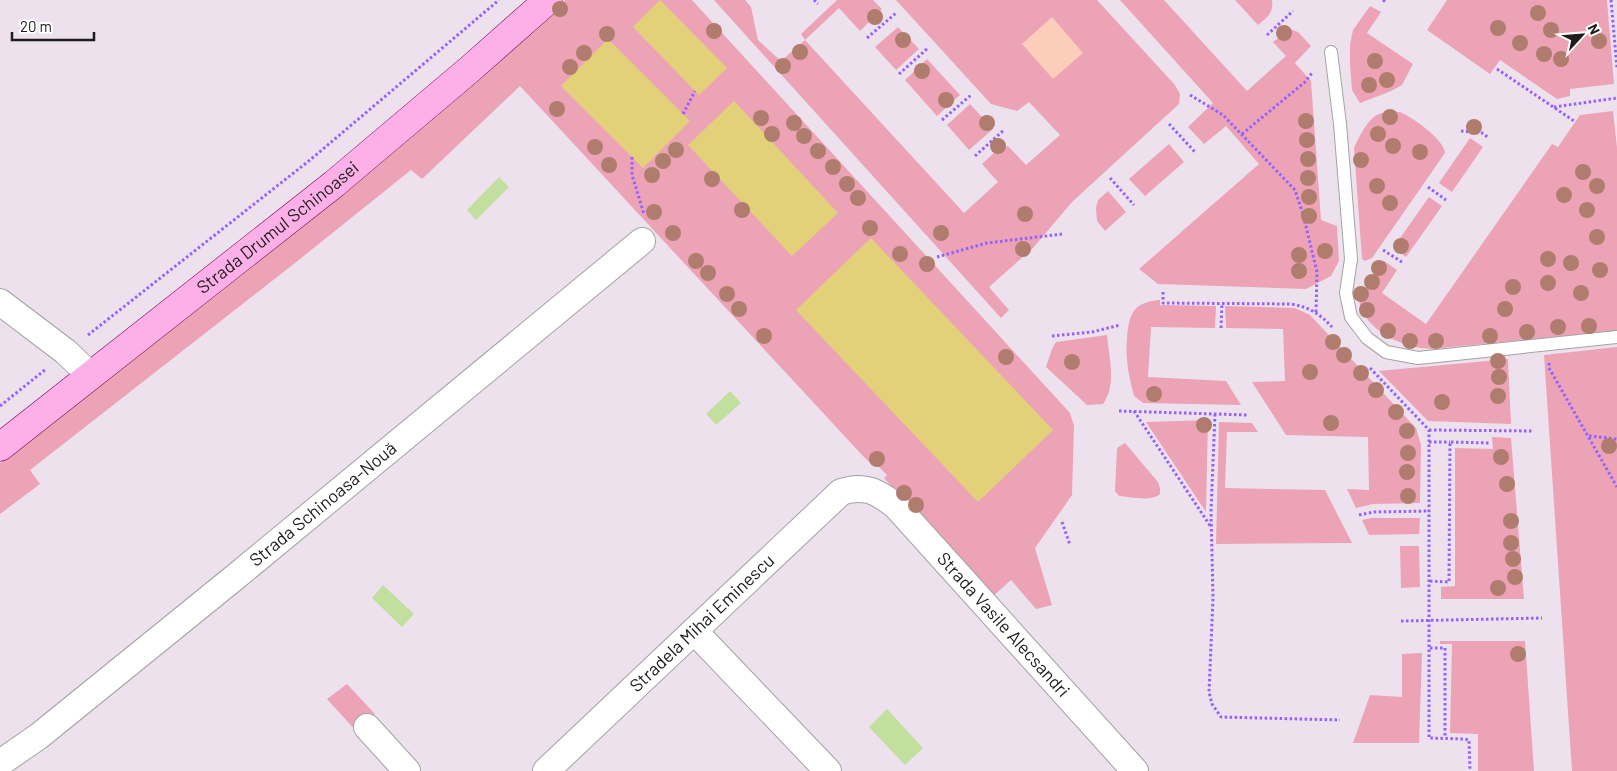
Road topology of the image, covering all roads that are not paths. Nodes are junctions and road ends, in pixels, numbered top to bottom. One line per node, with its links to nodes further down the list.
1 (548, 0): 6 (street, Strada Drumul Schinoasei)
2 (1331, 52): 5 (lane)
3 (642, 241): 11 (street, Strada Schinoasa-Nouă)
4 (0, 302): 6 (street)
5 (1617, 337)
6 (91, 376): 7 (street, Strada Drumul Schinoasei)
7 (0, 448)
8 (865, 489): 9 (street, Stradela Mihai Eminescu); 15 (street, Strada Vasile Alecsandri)
9 (695, 632): 13 (street, Stradela Mihai Eminescu); 14 (street)
10 (368, 727): 12 (street)
11 (0, 763)
12 (407, 771)
13 (546, 771)
14 (828, 771)
15 (1135, 771)

